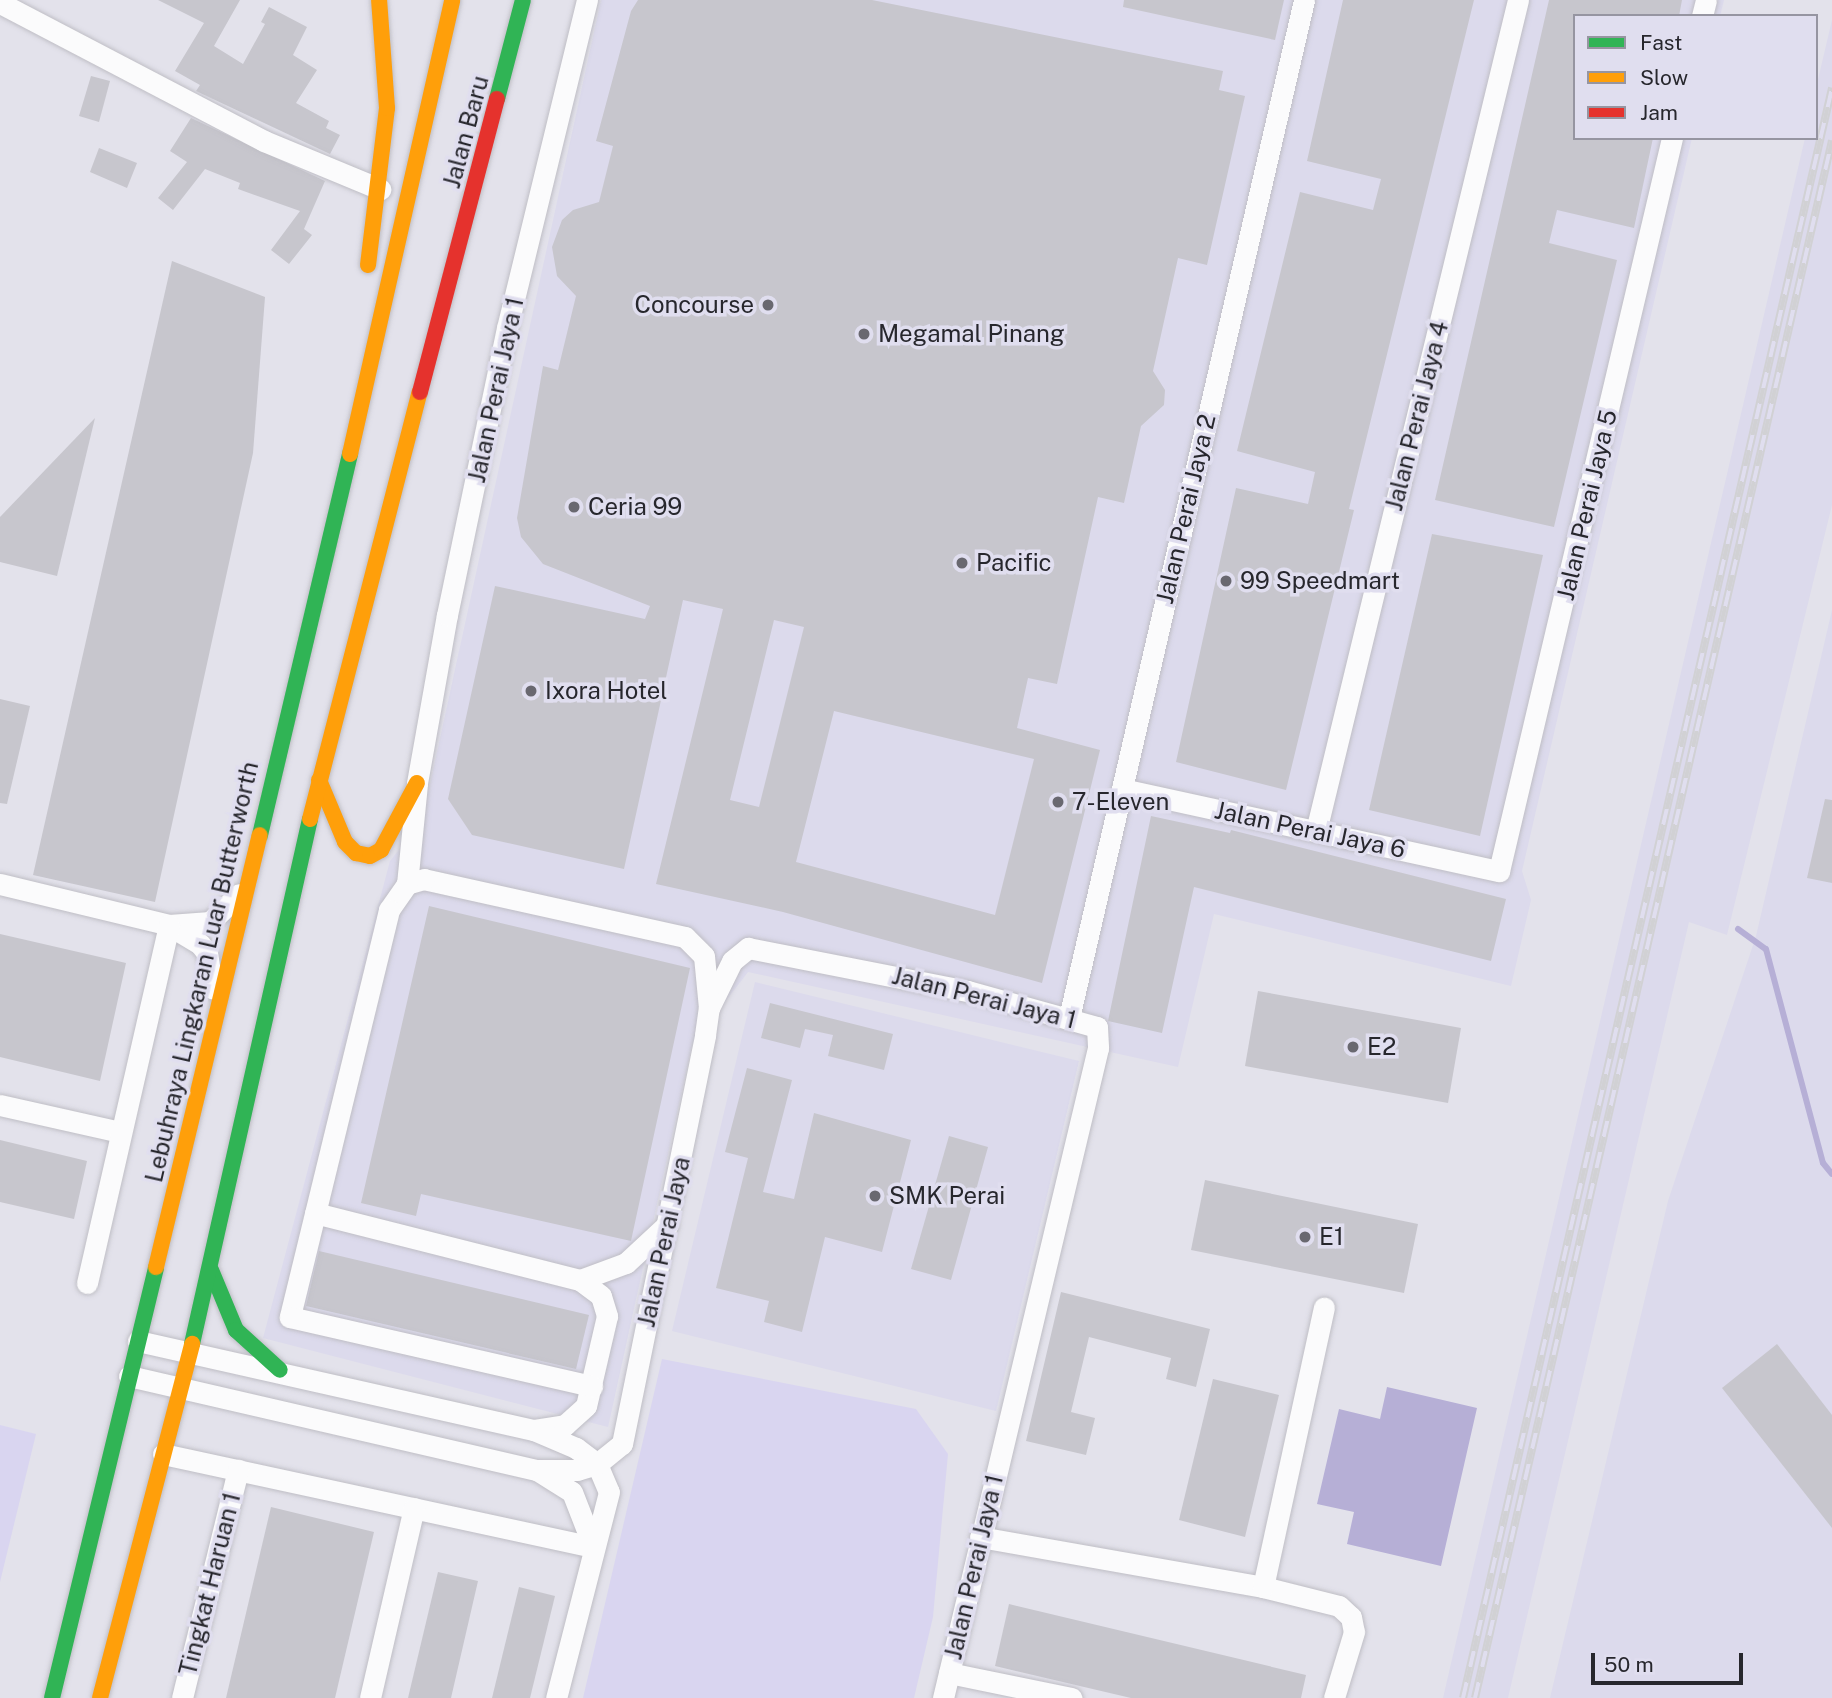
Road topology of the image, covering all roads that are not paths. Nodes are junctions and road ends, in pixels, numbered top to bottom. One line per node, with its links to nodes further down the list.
1 (379, 0): 9 (highway)
2 (452, 0): 10 (highway, Jalan Baru)
3 (524, 0): 14 (highway, Jalan Baru)
4 (587, 0): 15 (street, Jalan Perai Jaya 1)
5 (1304, 0): 16 (street, Jalan Perai Jaya 2)
6 (1518, 0): 17 (street, Jalan Perai Jaya 4)
7 (0, 2): 9 (street)
8 (1672, 140): 18 (street, Jalan Perai Jaya 5)
9 (380, 189): 11 (highway)
10 (394, 257): 13 (highway, Lebuhraya Lingkaran Luar Butterworth)
11 (366, 283)
12 (358, 337): 13 (highway)
13 (321, 578): 21 (highway, Lebuhraya Lingkaran Luar Butterworth)
14 (319, 780): 15 (highway); 30 (highway)
15 (417, 783): 20 (street)
16 (1122, 789): 17 (street, Jalan Perai Jaya 6); 25 (street, Jalan Perai Jaya 2)
17 (1316, 831): 18 (street, Jalan Perai Jaya 6)
18 (1499, 871)
19 (0, 884): 22 (street)
20 (407, 884): 24 (street); 28 (street)
21 (245, 887): 22 (street); 23 (highway, Lebuhraya Lingkaran Luar Butterworth)
22 (169, 925): 23 (street); 27 (street)
23 (215, 1008): 34 (highway, Lebuhraya Lingkaran Luar Butterworth)
24 (709, 1008): 25 (street, Jalan Perai Jaya 1); 29 (street, Jalan Perai Jaya)
25 (1069, 1018): 48 (street, Jalan Perai Jaya 1)
26 (0, 1105): 27 (street)
27 (120, 1132): 32 (street)
28 (315, 1213): 31 (street); 38 (street)
29 (668, 1224): 31 (street); 41 (street, Jalan Perai Jaya)
30 (211, 1270): 35 (highway); 36 (highway)
31 (580, 1280): 38 (street)
32 (87, 1283)
33 (1324, 1308): 50 (street)
34 (138, 1341): 35 (street); 37 (highway, Lebuhraya Lingkaran Luar Butterworth)
35 (189, 1351): 36 (street); 39 (highway)
36 (280, 1370): 40 (street)
37 (129, 1376): 39 (street); 52 (highway, Lebuhraya Lingkaran Luar Butterworth)
38 (592, 1385): 40 (street)
39 (179, 1387): 42 (highway); 45 (street)
40 (534, 1430): 43 (street)
41 (622, 1444): 43 (street); 46 (street, Jalan Perai Jaya)
42 (163, 1454): 44 (street); 53 (highway)
43 (597, 1464): 45 (street); 46 (street)
44 (238, 1470): 47 (street); 54 (street, Tingkat Haruan 1)
45 (537, 1470): 49 (street)
46 (608, 1492): 49 (street, Jalan Perai Jaya)
47 (414, 1508): 49 (street); 55 (street)
48 (980, 1537): 50 (street); 51 (street, Jalan Perai Jaya 1)
49 (593, 1547): 56 (street, Jalan Perai Jaya)
50 (1263, 1587): 59 (street)
51 (949, 1673): 57 (street, Jalan Perai Jaya 1); 58 (street)
52 (52, 1698)
53 (100, 1698)
54 (182, 1698)
55 (370, 1698)
56 (556, 1698)
57 (943, 1698)
58 (1072, 1698)
59 (1334, 1698)

